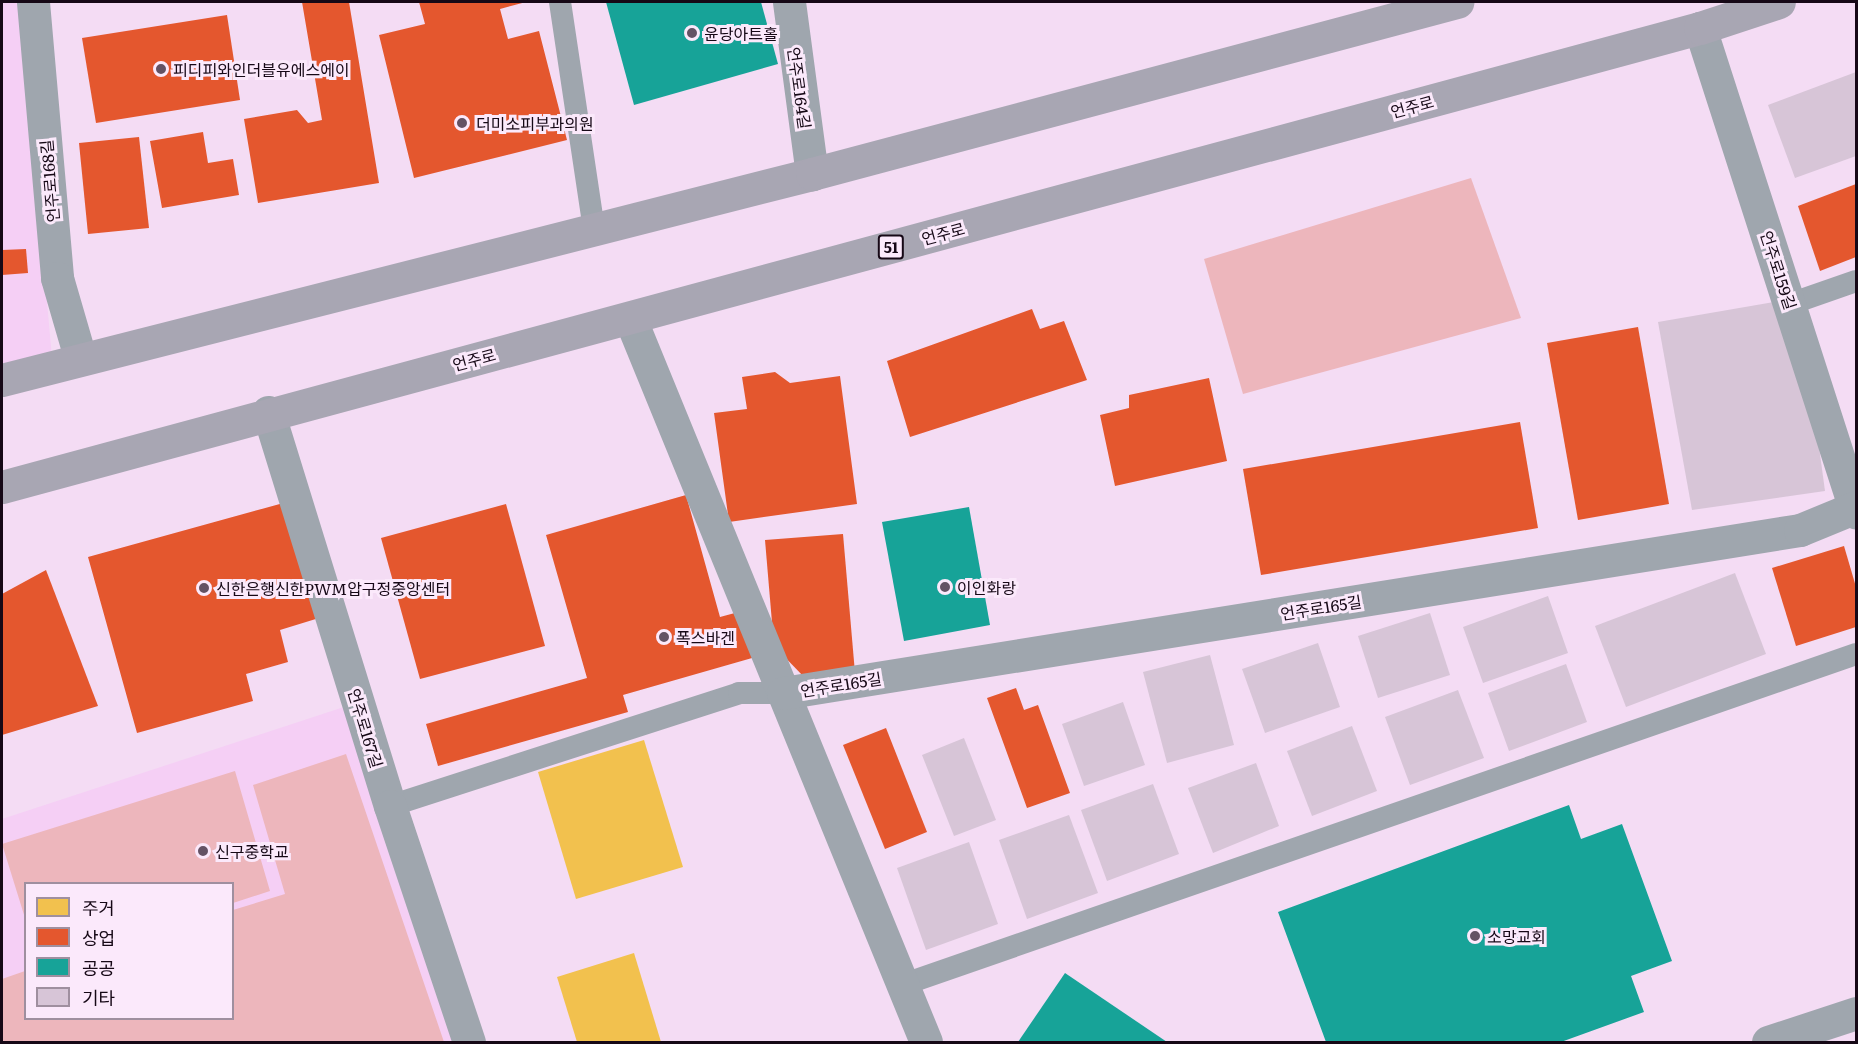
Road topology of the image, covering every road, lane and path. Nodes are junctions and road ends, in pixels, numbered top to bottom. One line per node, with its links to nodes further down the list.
1 (33, 2): 12 (street, 언주로168길)
2 (560, 2): 8 (lane)
3 (789, 2): 7 (street, 언주로164길)
4 (1457, 2): 7 (main road)
5 (1779, 2): 6 (main road, 언주로 / 51)
6 (1700, 28): 10 (street, 언주로159길); 11 (main road, 언주로 / 51)
7 (812, 174): 8 (main road)
8 (594, 229): 12 (main road)
9 (1857, 281): 10 (lane)
10 (1790, 304): 16 (street, 언주로159길)
11 (630, 318): 14 (main road, 언주로 / 51); 18 (street, 언주로165길)
12 (80, 357): 13 (main road)
13 (2, 380)
14 (268, 412): 15 (main road, 언주로 / 51); 19 (street, 언주로167길)
15 (2, 487)
16 (1856, 509): 18 (street, 언주로165길)
17 (1857, 654): 20 (lane)
18 (783, 693): 19 (lane); 20 (street, 언주로165길)
19 (390, 806): 22 (street, 언주로167길)
20 (902, 985): 23 (street, 언주로165길)
21 (1857, 1013): 24 (street)
22 (470, 1042)
23 (926, 1042)
24 (1768, 1042)

